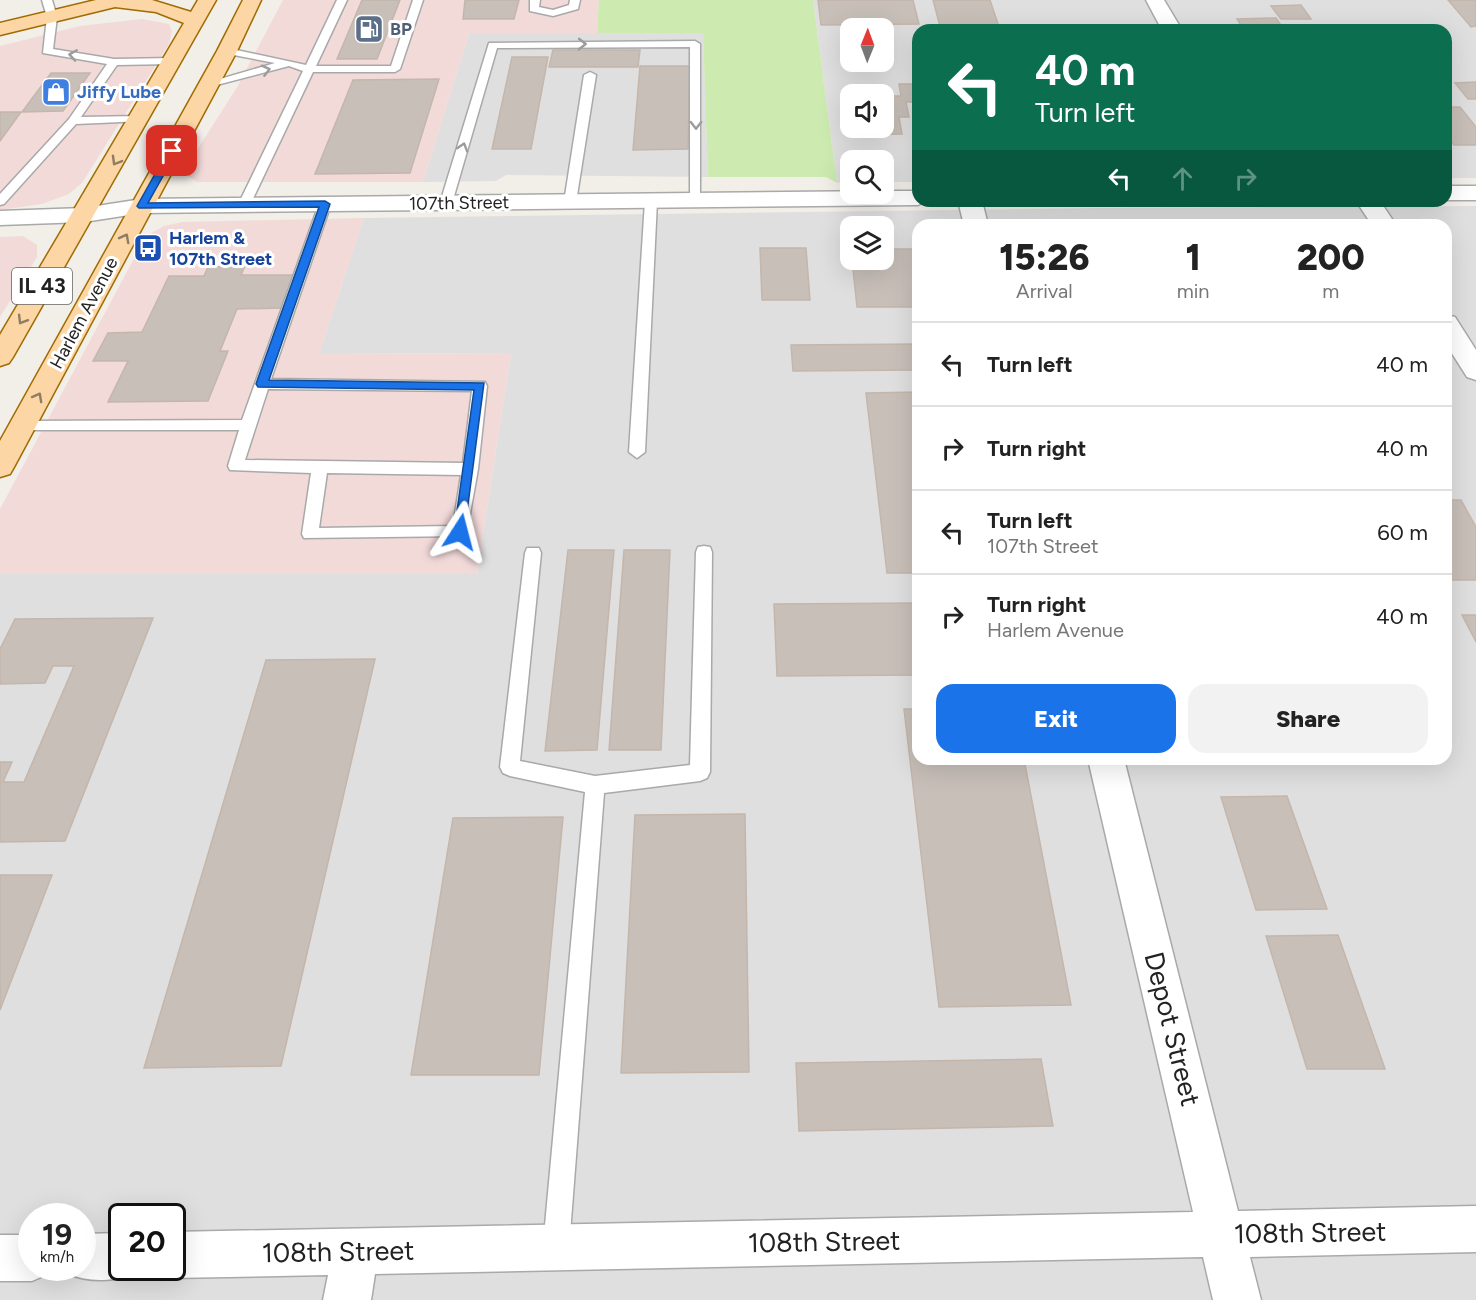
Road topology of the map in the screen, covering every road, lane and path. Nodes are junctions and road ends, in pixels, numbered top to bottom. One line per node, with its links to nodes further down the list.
1 (116, 0): 9 (main road); 10 (main road)
2 (207, 0): 10 (main road, IL 43)
3 (252, 0): 13 (main road, Harlem Avenue / IL 43)
4 (342, 0): 17 (lane)
5 (418, 0): 17 (lane)
6 (535, 0): 7 (lane)
7 (575, 0)
8 (1155, 0): 11 (street)
9 (50, 8): 12 (main road); 15 (lane, one-way to 9)
10 (195, 21): 14 (main road, IL 43)
11 (1169, 24)
12 (0, 29)
13 (227, 51): 16 (lane); 19 (main road, Harlem Avenue / IL 43)
14 (173, 61): 15 (lane); 20 (main road, IL 43)
15 (114, 62): 21 (lane)
16 (289, 63): 17 (lane); 19 (lane, one-way to 16)
17 (309, 69): 31 (lane)
18 (590, 75): 28 (lane)
19 (209, 84): 32 (main road, Harlem Avenue / IL 43)
20 (140, 119): 21 (lane); 33 (main road, IL 43, one-way to 33)
21 (73, 121): 25 (lane)
22 (1452, 193): 23 (street)
23 (1476, 193)
24 (912, 198): 27 (street, 107th Street)
25 (0, 201)
26 (651, 201): 27 (street, 107th Street); 28 (street, 107th Street); 41 (lane)
27 (696, 201): 29 (lane, one-way to 27)
28 (570, 202): 29 (street, 107th Street)
29 (446, 203): 30 (street, 107th Street)
30 (325, 204): 31 (street, 107th Street); 38 (lane)
31 (244, 205): 32 (street, 107th Street)
32 (142, 206): 33 (street, 107th Street); 40 (main road, Harlem Avenue / IL 43, one-way to 32)
33 (84, 215): 34 (street, 107th Street); 36 (main road, IL 43, one-way to 36)
34 (0, 218)
35 (1452, 332): 37 (street)
36 (0, 357)
37 (1476, 370)
38 (262, 384): 39 (lane); 44 (lane)
39 (248, 425): 40 (lane); 43 (lane)
40 (22, 426): 42 (main road, Harlem Avenue / IL 43)
41 (637, 452)
42 (0, 467)
43 (320, 467): 44 (lane); 44 (lane)
44 (470, 469)
45 (704, 552): 48 (lane)
46 (533, 553): 48 (lane)
47 (1107, 765): 50 (street, Depot Street)
48 (595, 785): 51 (lane)
49 (1476, 1230): 50 (street, 108th Street)
50 (1222, 1234): 51 (street, 108th Street); 57 (street, Depot Street)
51 (556, 1247): 52 (street, 108th Street)
52 (356, 1252): 53 (street, 108th Street); 56 (street)
53 (186, 1255)
54 (0, 1258): 55 (street)
55 (18, 1258)
56 (347, 1300)
57 (1237, 1300)

